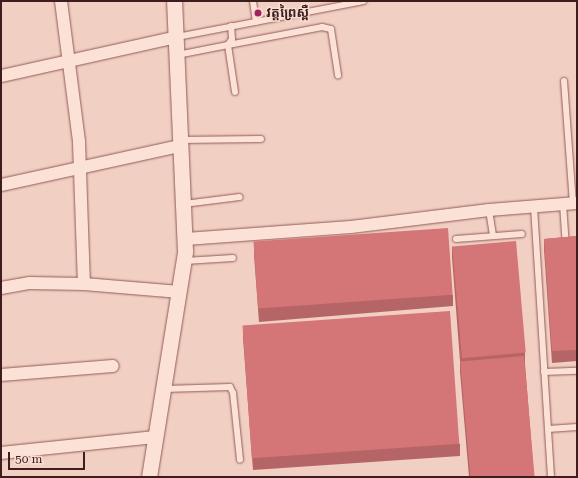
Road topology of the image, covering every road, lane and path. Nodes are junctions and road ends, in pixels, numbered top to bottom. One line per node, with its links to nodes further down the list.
1 (61, 1): 10 (street)
2 (174, 1): 7 (street)
3 (253, 1): 5 (lane)
4 (364, 1): 5 (lane)
5 (256, 22): 6 (lane)
6 (231, 26): 7 (lane); 8 (lane)
7 (176, 37): 9 (street); 10 (street)
8 (228, 45): 9 (lane); 11 (lane); 14 (lane)
9 (177, 55): 16 (street)
10 (69, 61): 12 (street); 17 (street)
11 (338, 75)
12 (1, 76)
13 (564, 81): 21 (lane)
14 (235, 92)
15 (261, 139): 16 (lane)
16 (180, 143): 17 (street); 20 (street)
17 (80, 167): 18 (street); 31 (street)
18 (1, 185)
19 (240, 197): 20 (lane)
20 (184, 204): 28 (street)
21 (571, 204): 22 (street); 26 (lane)
22 (534, 206): 23 (street); 36 (lane)
23 (489, 210): 25 (lane); 28 (street)
24 (522, 234): 25 (lane)
25 (493, 236): 27 (lane)
26 (565, 236)
27 (456, 239)
28 (186, 240): 30 (street)
29 (233, 258): 30 (lane)
30 (185, 261): 33 (street)
31 (84, 284): 32 (street); 33 (street)
32 (1, 288)
33 (180, 292): 38 (street)
34 (113, 366): 37 (street)
35 (577, 371): 36 (lane)
36 (544, 372): 40 (lane)
37 (1, 374)
38 (162, 389): 41 (street); 43 (lane)
39 (577, 427): 40 (lane)
40 (548, 430): 45 (lane)
41 (155, 437): 42 (street); 44 (street)
42 (1, 453)
43 (240, 460)
44 (149, 477)
45 (551, 477)

